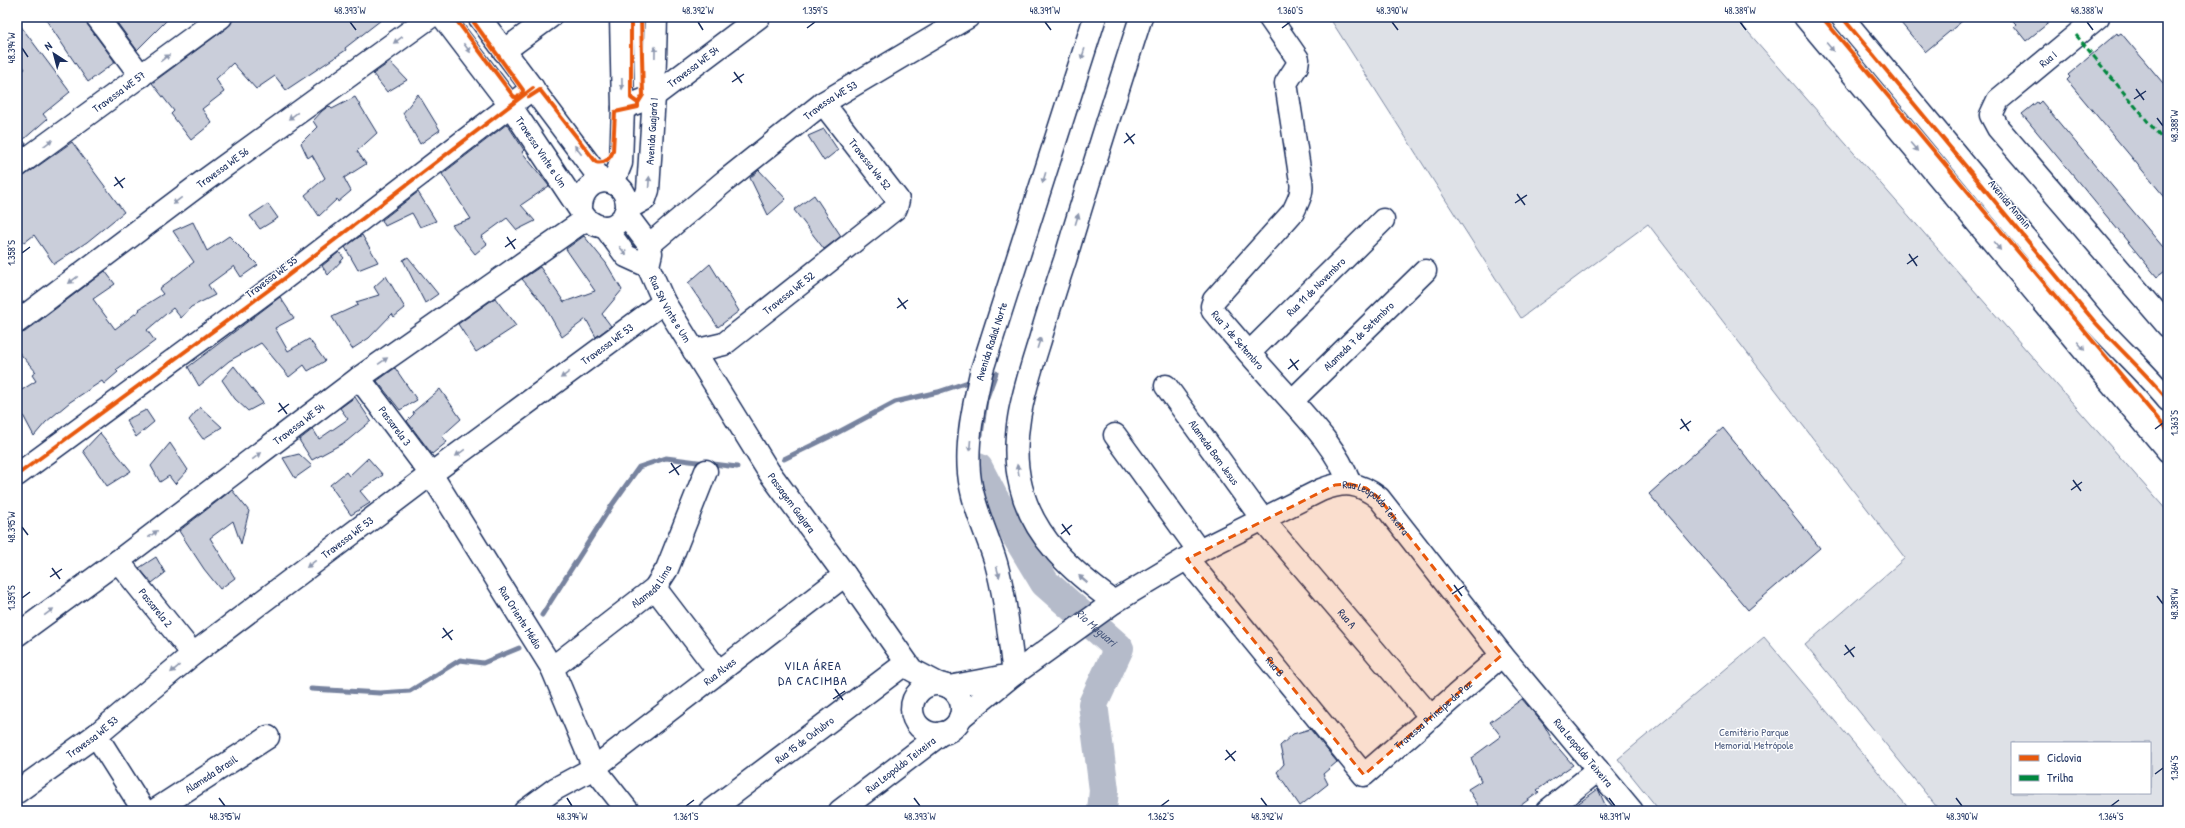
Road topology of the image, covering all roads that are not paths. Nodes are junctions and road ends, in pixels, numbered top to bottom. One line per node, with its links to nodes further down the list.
1 (97, 17): 18 (main road)
2 (221, 17): 18 (main road, Travessa WE 57, one-way to 2)
3 (430, 17): 34 (main road, Travessa WE 56, one-way to 34)
4 (443, 17): 22 (main road, Travessa Vinte e Um, one-way to 22)
5 (479, 17): 17 (main road)
6 (550, 17): 17 (main road)
7 (621, 17): 23 (main road, one-way to 23)
8 (656, 17): 20 (main road, Avenida Guajará I, one-way to 8)
9 (759, 17): 20 (main road, Travessa WE 54)
10 (968, 17): 21 (main road, Travessa WE 53)
11 (1095, 17): 59 (main road, Avenida Radial Norte, one-way to 59)
12 (1141, 17): 52 (main road, one-way to 12)
13 (1269, 17): 36 (main road, Rua 7 de Setembro)
14 (1806, 17): 42 (main road, one-way to 42)
15 (1842, 17): 39 (main road, Avenida Ananin)
16 (2098, 17): 33 (main road, Rua I)
17 (504, 51): 19 (main road)
18 (141, 76): 24 (main road, Travessa WE 57, one-way to 18)
19 (533, 88): 22 (main road, Travessa WE 55); 25 (main road, one-way to 19)
20 (654, 96): 23 (main road, Travessa WE 54); 26 (main road, Avenida Guajará I, one-way to 20)
21 (824, 103): 29 (main road, Travessa We 52); 30 (main road, Travessa WE 53)
22 (510, 105): 27 (main road, Travessa Vinte e Um); 45 (main road, Travessa WE 55)
23 (623, 108): 25 (main road)
24 (17, 166)
25 (607, 182): 26 (main road, Rua SN Vinte e Um); 27 (main road)
26 (626, 211): 27 (main road); 30 (main road, Rua SN Vinte e Um)
27 (590, 219): 30 (main road, Rua SN Vinte e Um, one-way to 30); 37 (main road, Travessa WE 54, one-way to 27)
28 (1383, 220): 36 (main road, Rua 11 de Novembro)
29 (878, 222): 35 (main road, Travessa WE 52)
30 (648, 256): 32 (main road, Rua SN Vinte e Um)
31 (1425, 271): 40 (main road, Alameda 7 de Setembro)
32 (664, 302): 35 (main road, Rua SN Vinte e Um); 44 (main road, Travessa WE 53, one-way to 44)
33 (2164, 312)
34 (17, 322)
35 (694, 351): 50 (main road, Passagem Guajara)
36 (1249, 353): 40 (main road, Rua 7 de Setembro)
37 (359, 378): 44 (main road, Passarela 3); 49 (main road, Travessa WE 54, one-way to 37)
38 (1166, 386): 47 (main road, Alameda Bom Jesus)
39 (2168, 400)
40 (1292, 401): 46 (main road, Rua 7 de Setembro)
41 (1115, 435): 48 (main road)
42 (2168, 451)
43 (706, 471): 51 (main road, Alameda Lima)
44 (430, 474): 54 (main road, Travessa WE 53, one-way to 54); 57 (main road, Rua Oriente Médio)
45 (17, 475)
46 (1350, 484): 47 (main road, Rua Leopoldo Teixeira); 55 (main road, Rua Leopoldo Teixeira)
47 (1263, 520): 48 (main road, Rua Leopoldo Teixeira); 62 (main road, Rua A)
48 (1193, 555): 52 (main road, Rua Leopoldo Teixeira); 69 (main road, Rua B)
49 (118, 561): 53 (main road, Travessa WE 54, one-way to 49); 54 (main road, Passarela 2)
50 (845, 575): 56 (main road, Passagem Guajara); 58 (main road, Rua Alves)
51 (655, 588): 57 (main road, Alameda Lima); 58 (main road)
52 (1108, 607): 59 (main road, Rua Leopoldo Teixeira)
53 (17, 635)
54 (193, 654): 65 (main road, Travessa WE 53, one-way to 65)
55 (1502, 655): 62 (main road, Travessa Príncipe da Paz); 68 (main road, Rua Leopoldo Teixeira)
56 (897, 660): 60 (main road, Passagem Guajara); 61 (main road, Passagem Guajara); 76 (main road, Rua 15 de Outubro)
57 (552, 668): 67 (main road, Rua Oriente Médio)
58 (719, 672): 67 (main road, Rua Alves)
59 (1014, 674): 60 (main road, Rua Leopoldo Teixeira); 63 (main road, Rua Leopoldo Teixeira)
60 (944, 685): 61 (main road); 63 (main road)
61 (914, 700): 64 (main road)
62 (1431, 717): 69 (main road, Travessa Príncipe da Paz)
63 (960, 718): 64 (main road)
64 (942, 733): 77 (main road, Rua Leopoldo Teixeira)
65 (96, 735): 70 (main road, Travessa WE 53); 72 (main road)
66 (268, 737): 73 (main road, Alameda Brasil)
67 (594, 768): 74 (main road, Rua Alves); 75 (main road, Rua Oriente Médio)
68 (1598, 770): 78 (main road); 79 (main road, Rua Leopoldo Teixeira)
69 (1364, 775)
70 (26, 779): 71 (main road, Travessa WE 53)
71 (17, 792)
72 (144, 811)
73 (154, 811)
74 (525, 811)
75 (628, 811)
76 (710, 811)
77 (840, 811)
78 (1548, 811)
79 (1632, 811)

